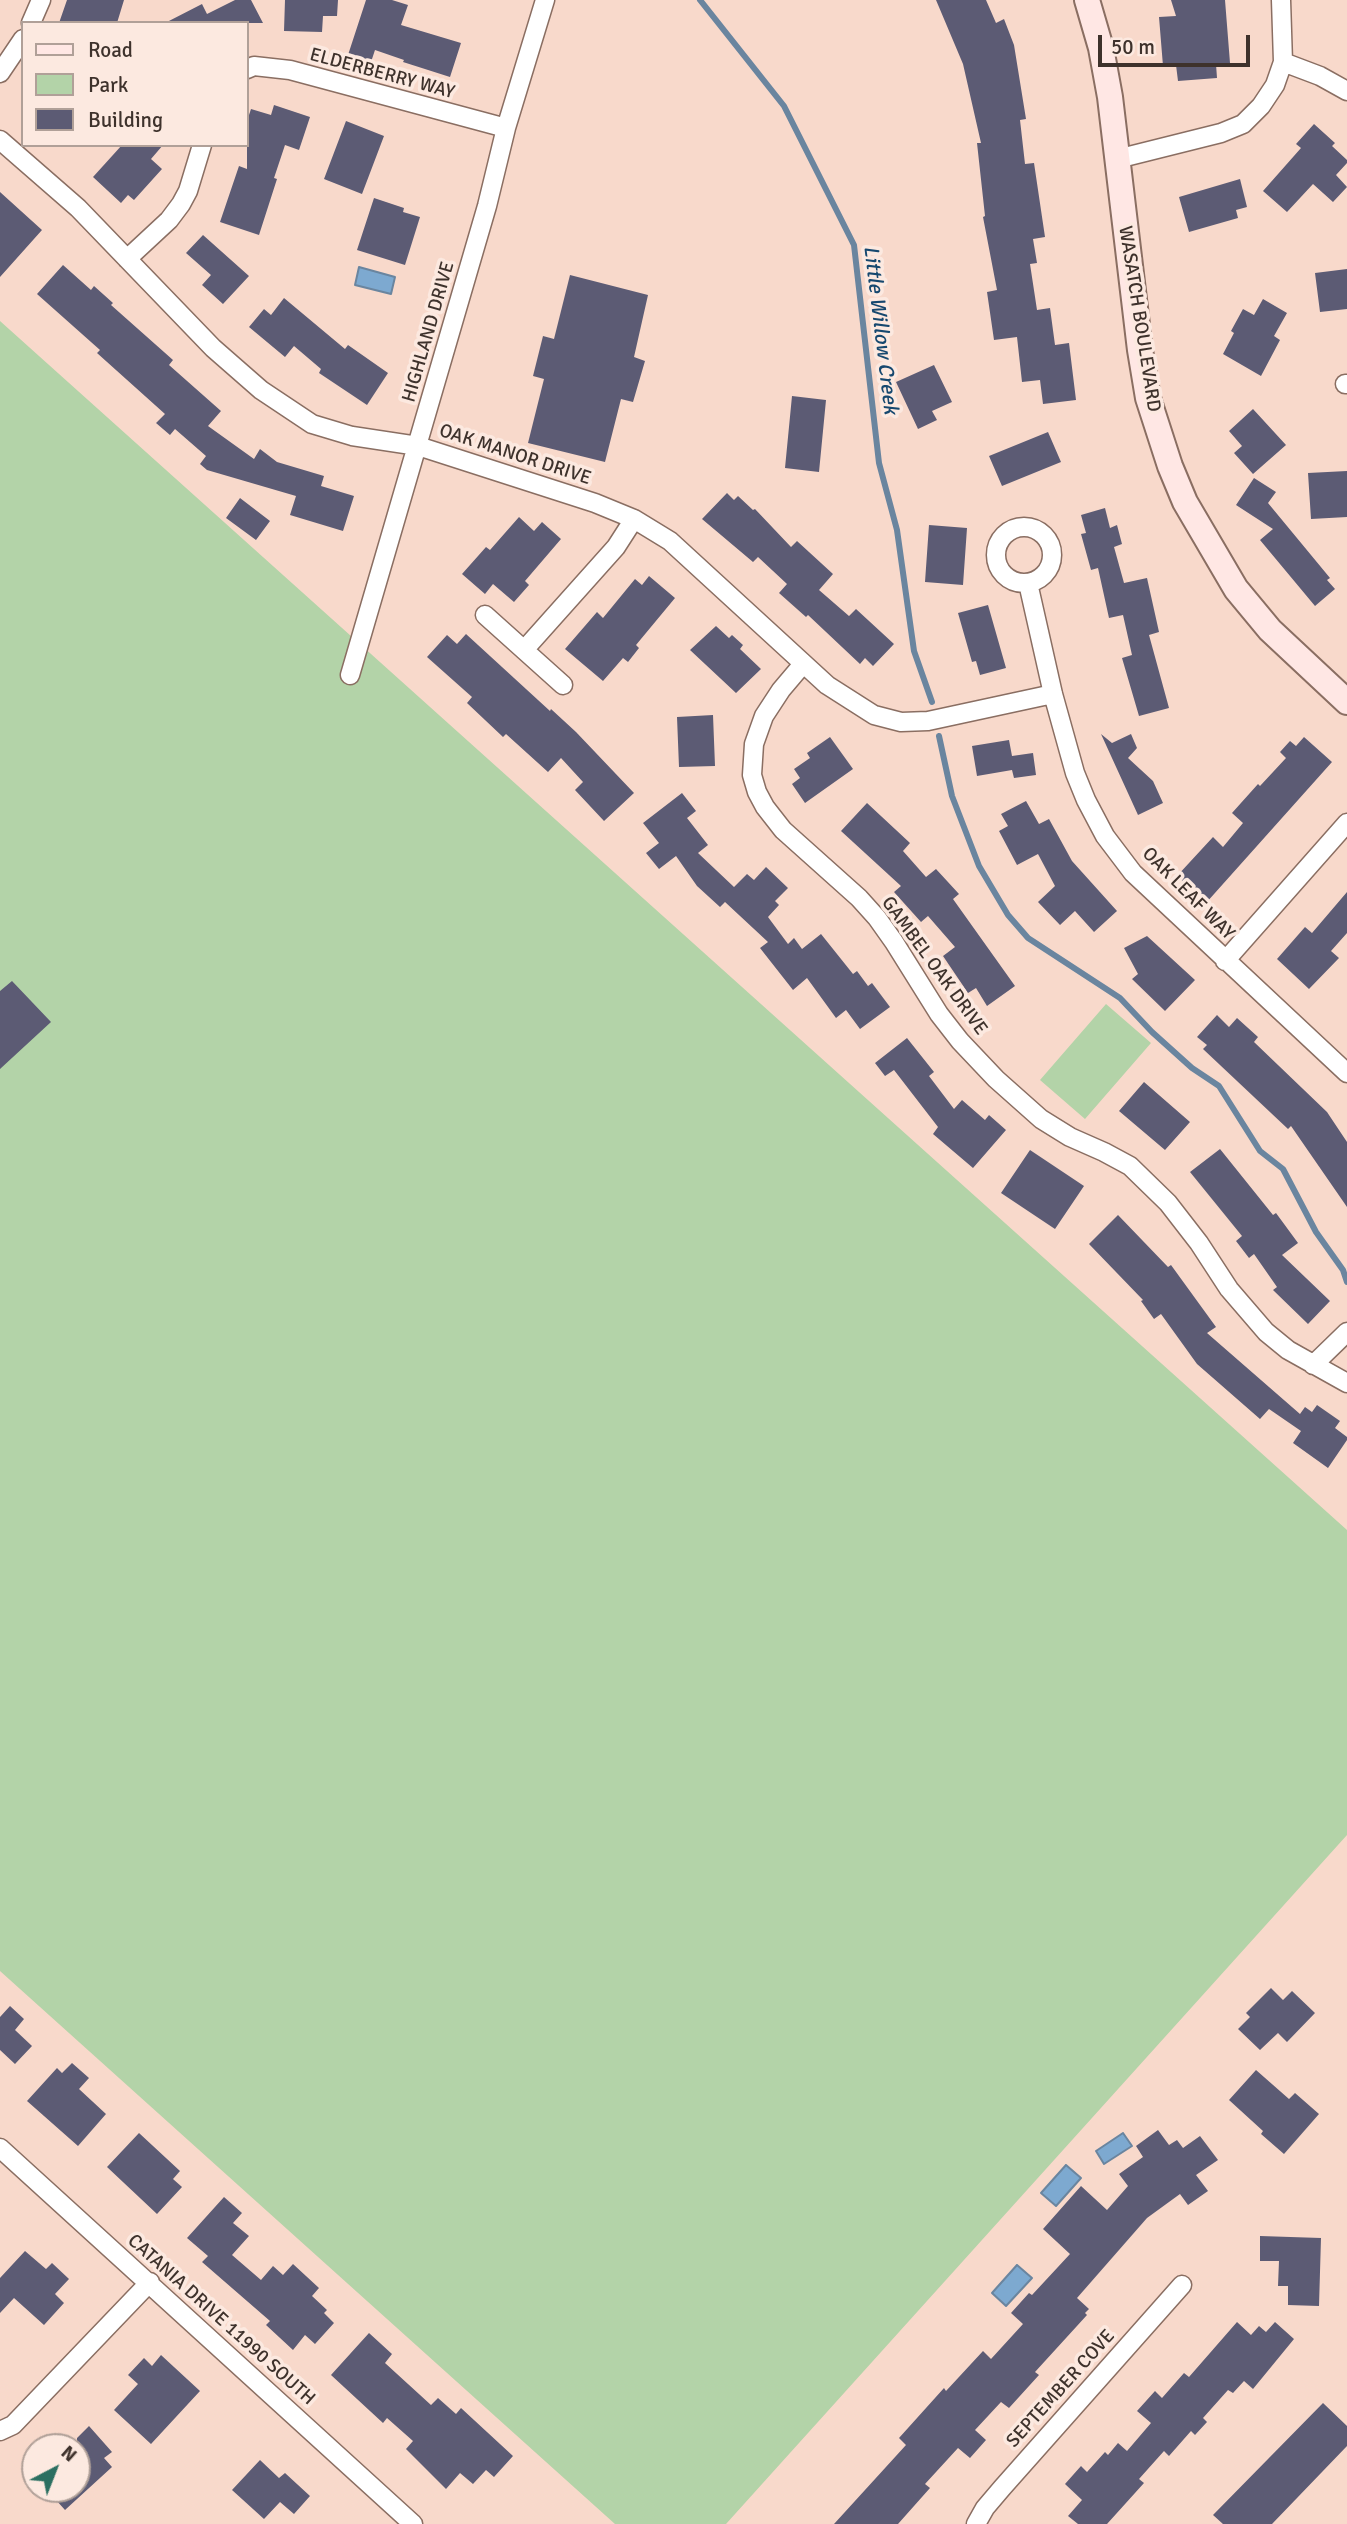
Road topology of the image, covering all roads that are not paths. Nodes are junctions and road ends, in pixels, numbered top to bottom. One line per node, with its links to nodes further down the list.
1 (41, 0): 5 (street)
2 (545, 0): 11 (street, HIGHLAND DRIVE)
3 (1087, 0): 14 (main road, WASATCH BOULEVARD)
4 (1281, 0): 7 (street)
5 (33, 21)
6 (21, 42): 9 (street)
7 (1283, 62): 10 (street); 14 (street)
8 (248, 69): 11 (street, ELDERBERRY WAY)
9 (0, 73)
10 (1347, 92)
11 (506, 128): 16 (street, HIGHLAND DRIVE)
12 (0, 140): 15 (street, OAK MANOR DRIVE)
13 (201, 147): 15 (street)
14 (1117, 159): 25 (main road, WASATCH BOULEVARD)
15 (127, 259): 16 (street, OAK MANOR DRIVE)
16 (418, 446): 17 (street, OAK MANOR DRIVE); 22 (street, HIGHLAND DRIVE)
17 (634, 519): 20 (street); 21 (street, OAK MANOR DRIVE)
18 (1028, 583): 24 (street, OAK LEAF WAY)
19 (485, 615): 20 (street)
20 (524, 650): 23 (street)
21 (803, 664): 24 (street, OAK MANOR DRIVE); 30 (street, GAMBEL OAK DRIVE)
22 (350, 675)
23 (563, 685)
24 (1053, 694): 27 (street, OAK LEAF WAY)
25 (1347, 702)
26 (1347, 823): 27 (street)
27 (1225, 961): 28 (street, OAK LEAF WAY)
28 (1347, 1073)
29 (1347, 1332): 30 (street)
30 (1313, 1365): 31 (street, GAMBEL OAK DRIVE)
31 (1347, 1383)
32 (0, 2148): 33 (street, CATANIA DRIVE 11990 SOUTH)
33 (150, 2282): 35 (street); 36 (street, CATANIA DRIVE 11990 SOUTH)
34 (1182, 2285): 37 (street, SEPTEMBER COVE)
35 (0, 2431)
36 (413, 2524)
37 (976, 2524)

